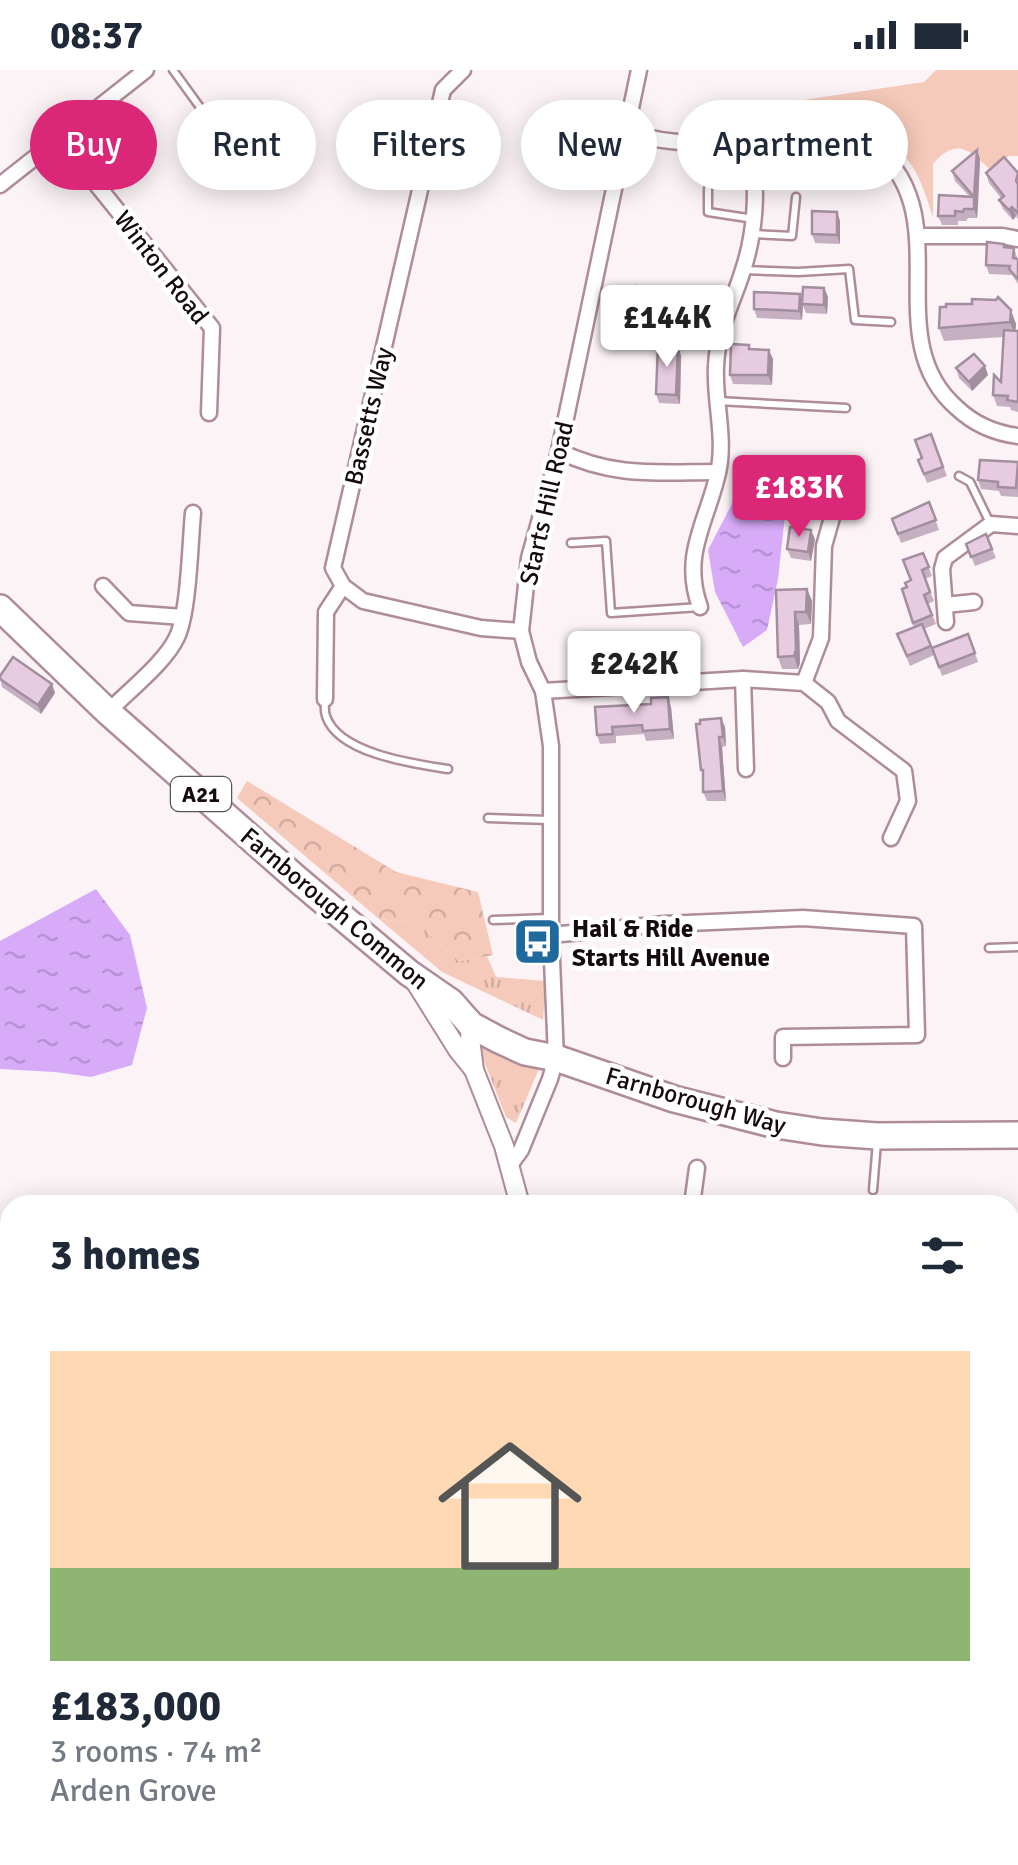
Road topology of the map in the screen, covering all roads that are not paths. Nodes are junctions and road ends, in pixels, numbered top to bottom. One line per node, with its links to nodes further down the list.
1 (146, 70): 5 (street)
2 (174, 70): 6 (lane)
3 (463, 70): 36 (street, Bassetts Way)
4 (639, 70): 7 (street, Starts Hill Road)
5 (108, 100)
6 (195, 100)
7 (634, 100)
8 (30, 162): 9 (street)
9 (0, 185)
10 (102, 190): 25 (street, Winton Road)
11 (615, 190): 27 (street, Starts Hill Road)
12 (708, 190): 16 (lane)
13 (751, 190): 16 (street)
14 (907, 190): 17 (street)
15 (796, 197): 16 (lane)
16 (753, 227): 19 (street)
17 (917, 236): 18 (street); 26 (street)
18 (1018, 240)
19 (743, 270): 21 (street); 22 (lane)
20 (700, 298): 21 (lane)
21 (731, 300): 23 (street)
22 (890, 322)
23 (717, 400): 24 (lane); 28 (street)
24 (846, 408)
25 (210, 414)
26 (1018, 436)
27 (559, 451): 28 (street); 43 (street, Starts Hill Road)
28 (718, 472): 39 (street)
29 (959, 476): 32 (lane)
30 (835, 507): 45 (street)
31 (193, 512): 41 (street)
32 (991, 524): 33 (street); 38 (street)
33 (1018, 526)
34 (570, 543): 39 (lane)
35 (103, 586): 41 (street)
36 (343, 586): 43 (street); 47 (street)
37 (974, 602): 38 (street)
38 (945, 605): 42 (street)
39 (700, 607)
40 (0, 608): 48 (highway, Farnborough Common / A21)
41 (183, 617): 48 (street)
42 (946, 622)
43 (521, 631): 46 (street, Starts Hill Road)
44 (743, 680): 45 (street); 46 (street); 50 (street)
45 (804, 683): 53 (street)
46 (543, 691): 52 (street, Starts Hill Road)
47 (325, 699): 49 (lane)
48 (108, 712): 59 (highway, Farnborough Common / A21)
49 (448, 770)
50 (746, 770)
51 (488, 818): 52 (lane)
52 (551, 820): 54 (street, Starts Hill Road)
53 (891, 838)
54 (551, 918): 55 (lane); 56 (street, Starts Hill Road)
55 (493, 920)
56 (551, 934): 61 (street, Starts Hill Road); 62 (street)
57 (1018, 947): 58 (lane)
58 (989, 948)
59 (409, 973): 60 (highway, Farnborough Common / A21); 63 (main road)
60 (462, 1011): 61 (highway, Farnborough Common / A21); 63 (main road)
61 (556, 1058): 65 (highway, Farnborough Way / A21); 66 (street)
62 (782, 1058)
63 (474, 1070): 66 (main road)
64 (1018, 1135): 65 (highway, Farnborough Way / A21)
65 (877, 1136): 68 (lane)
66 (510, 1165): 69 (main road)
67 (697, 1168): 70 (street)
68 (873, 1190)
69 (518, 1195)
70 (693, 1195)

